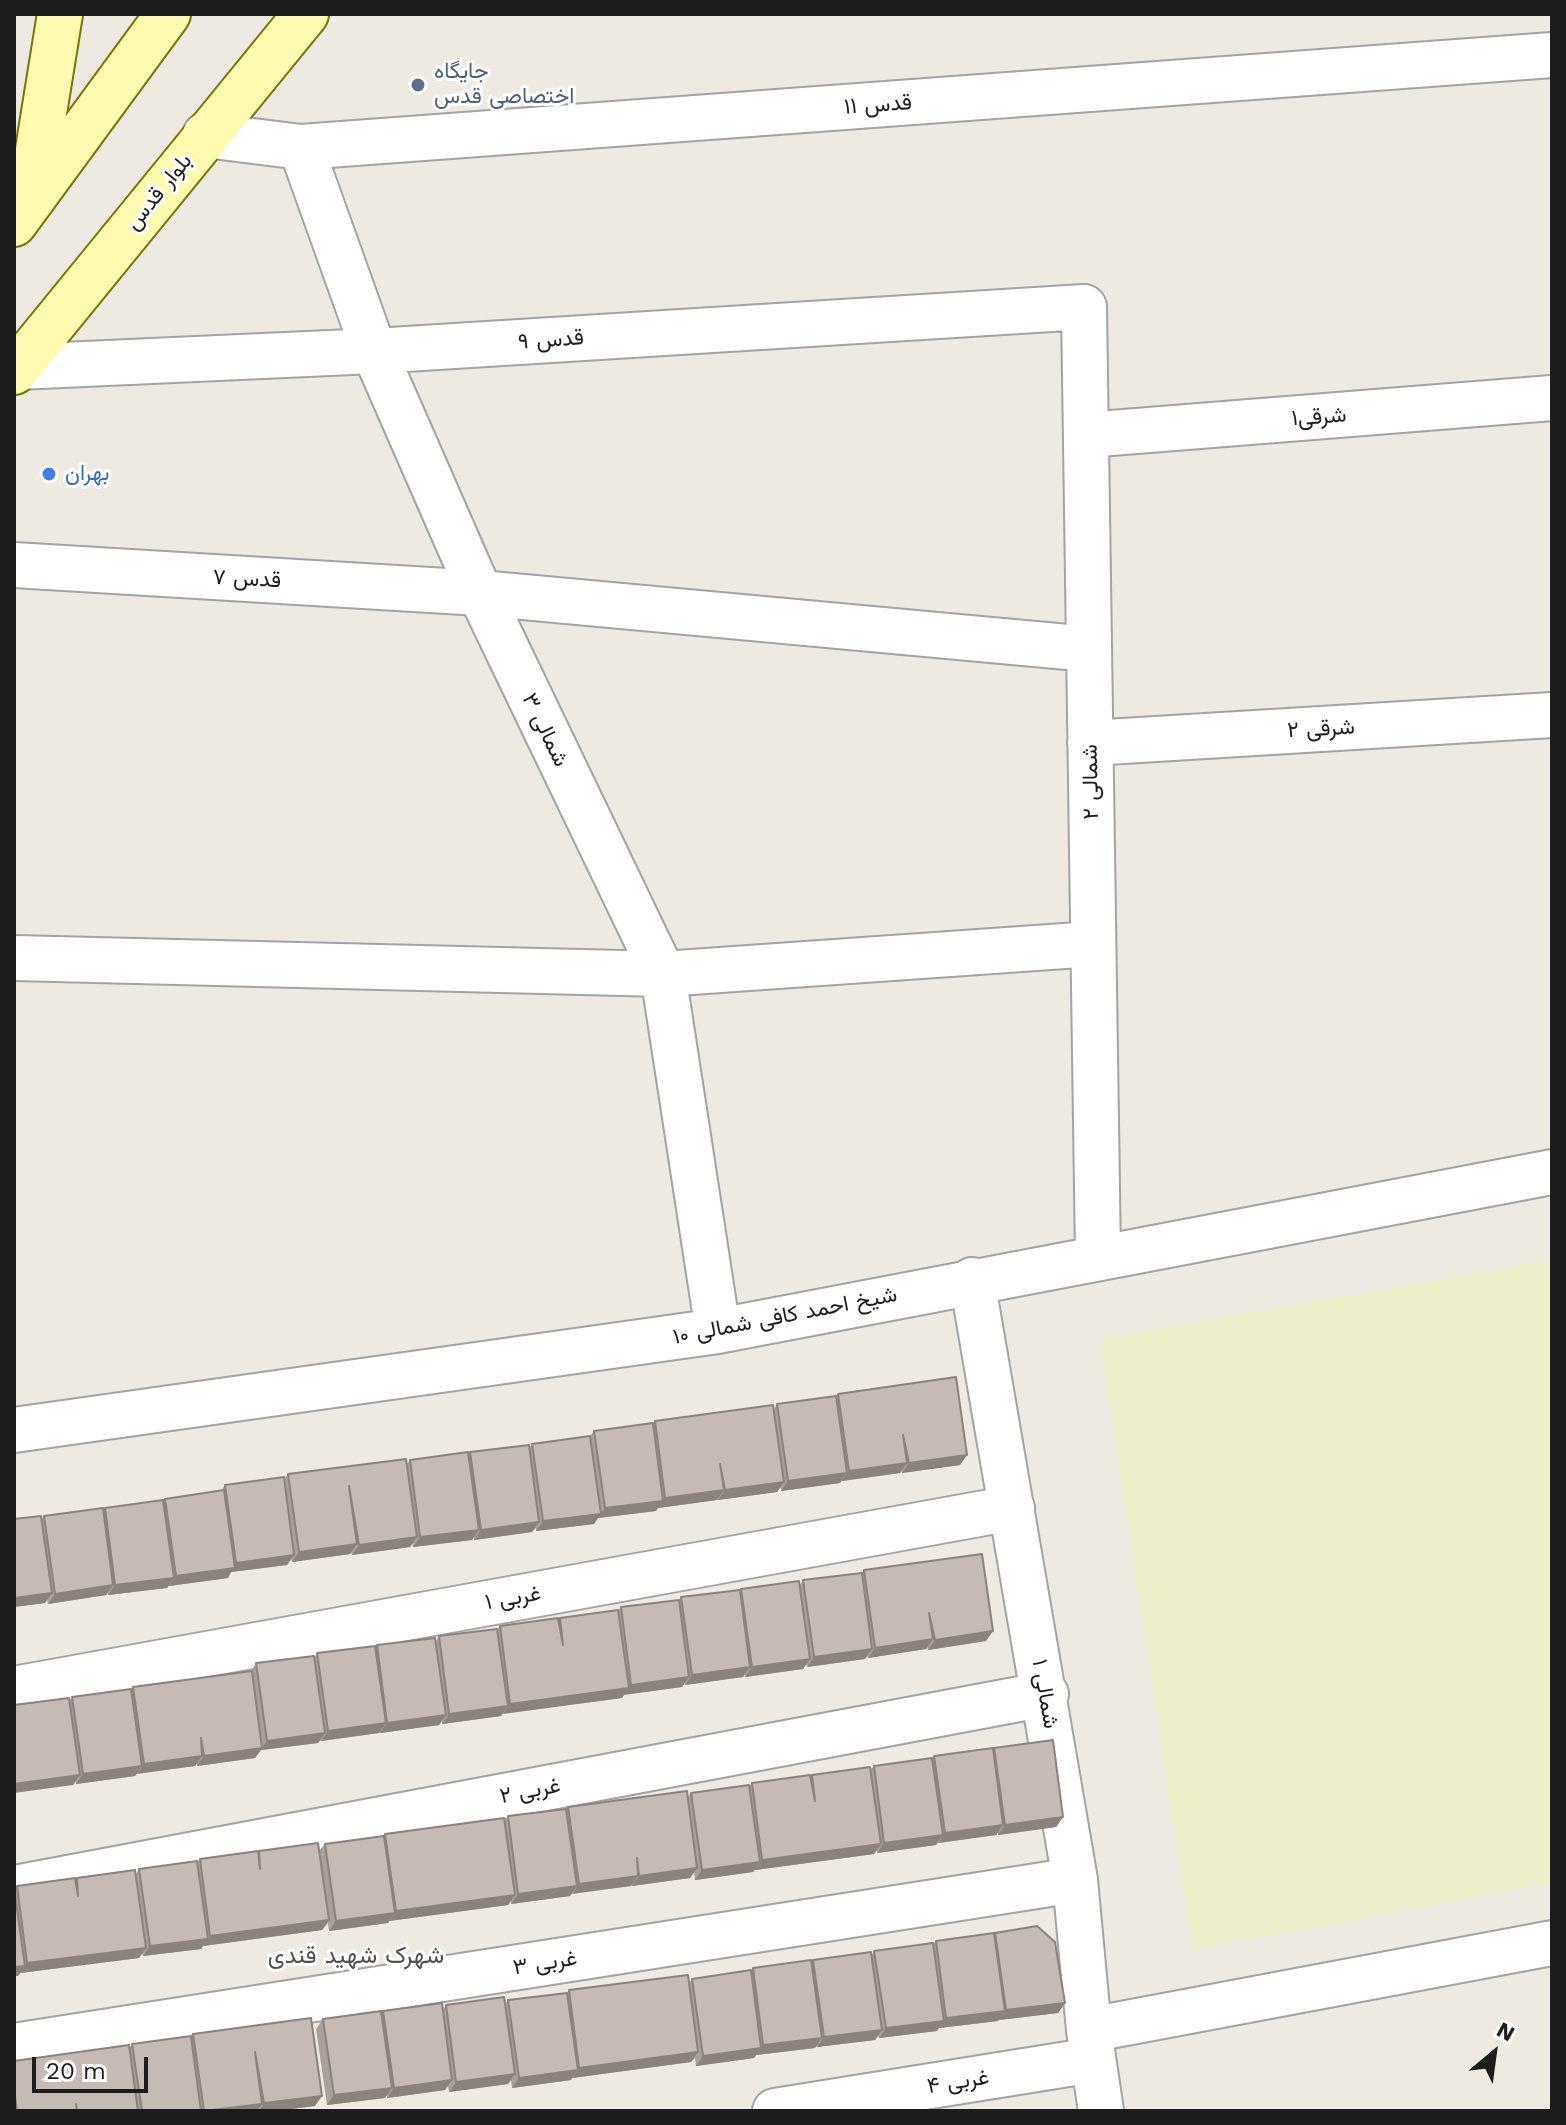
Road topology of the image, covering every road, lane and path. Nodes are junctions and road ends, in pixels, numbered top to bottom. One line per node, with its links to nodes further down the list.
1 (60, 14): 7 (main road)
2 (168, 14): 7 (main road)
3 (306, 14): 5 (main road, بلوار قدس)
4 (1552, 55): 6 (street, قدس ۱۱)
5 (205, 135): 6 (street, قدس ۱۱); 10 (main road, بلوار قدس)
6 (301, 147): 9 (street, شمالی ۳)
7 (22, 213)
8 (1084, 307): 9 (street, قدس ۹); 12 (street, شمالی ۲)
9 (374, 351): 10 (street, قدس ۹); 14 (street, شمالی ۳)
10 (16, 369)
11 (1552, 398): 12 (street, شرقی۱)
12 (1086, 435): 15 (street, شمالی ۲)
13 (14, 565): 14 (street, قدس ۷)
14 (480, 593): 15 (street, قدس ۷); 20 (street, شمالی ۳)
15 (1089, 649): 17 (street, شمالی ۲)
16 (1552, 715): 17 (street, شرقی ۲)
17 (1090, 743): 18 (street, شمالی ۲)
18 (1093, 944): 20 (street); 22 (street, شمالی ۲)
19 (14, 958): 20 (street)
20 (663, 974): 24 (street, شمالی ۳)
21 (1552, 1172): 22 (street, شیخ احمد کافی شمالی ۱۰)
22 (1098, 1256): 23 (street, شیخ احمد کافی شمالی ۱۰)
23 (972, 1280): 24 (street, شیخ احمد کافی شمالی ۱۰); 26 (street, ۱ شمالی)
24 (718, 1331): 25 (street, شیخ احمد کافی شمالی ۱۰)
25 (14, 1430)
26 (1012, 1508): 27 (street, ۱ غربی); 28 (street, ۱ شمالی)
27 (14, 1689)
28 (1046, 1694): 29 (street, ۱ شمالی); 30 (street, ۲ غربی)
29 (1075, 1880): 32 (street, ۱ شمالی); 33 (street, غربی ۳)
30 (14, 1888)
31 (1552, 1943): 32 (street, غربی ۴)
32 (1091, 2045): 34 (street, غربی ۴); 35 (street, ۱ شمالی)
33 (14, 2046)
34 (775, 2111)
35 (1101, 2111)

